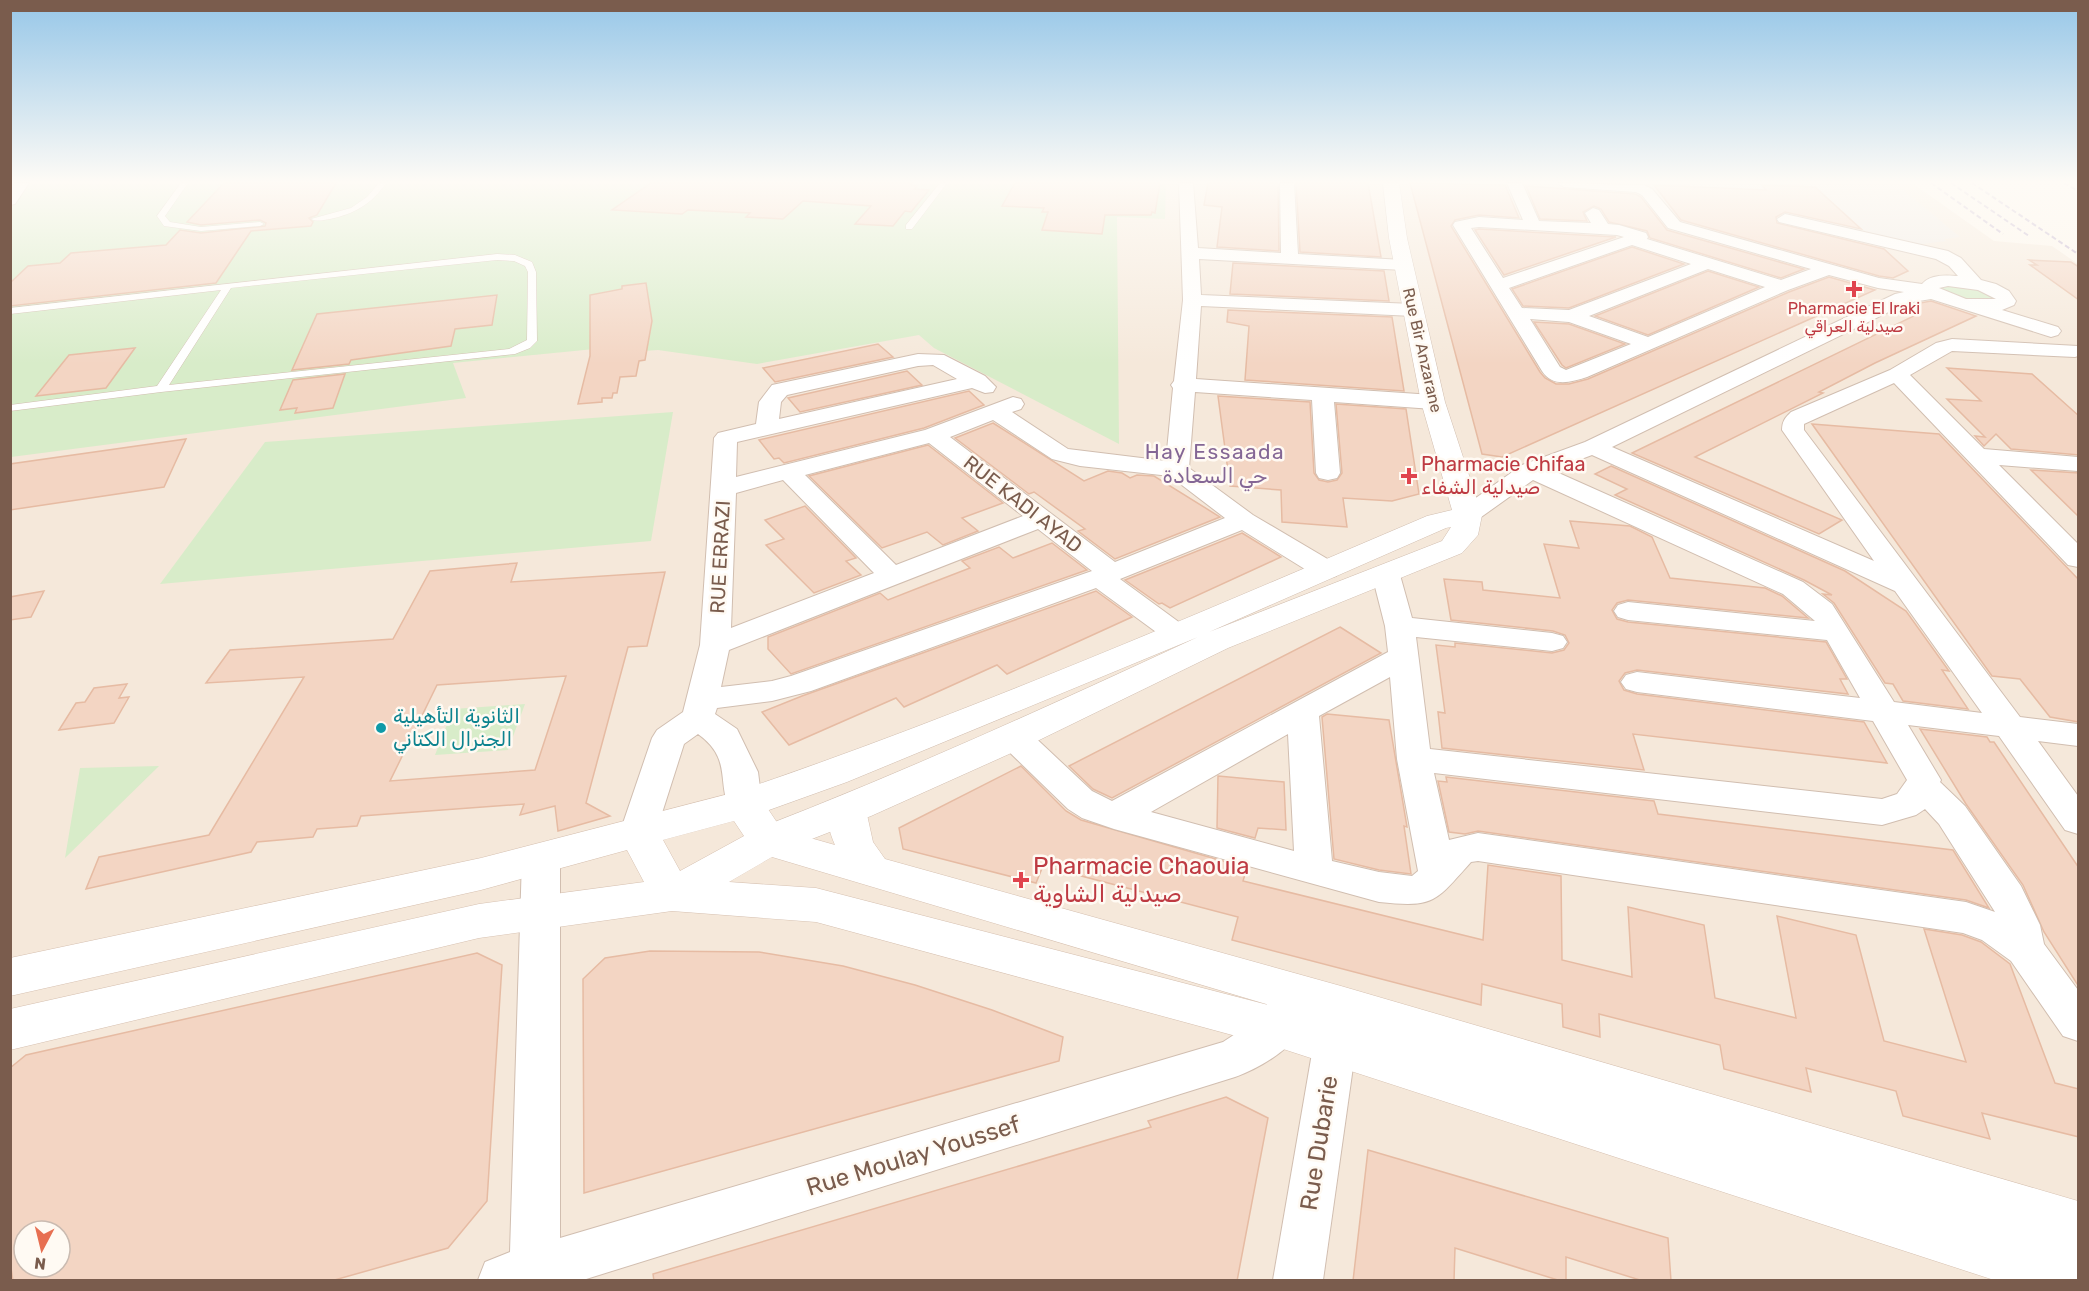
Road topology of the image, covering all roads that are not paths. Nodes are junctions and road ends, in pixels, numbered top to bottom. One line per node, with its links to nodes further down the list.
1 (1189, 243): 9 (street)
2 (1289, 243): 10 (street)
3 (1400, 243): 12 (main road, Rue Bir Anzarane)
4 (1472, 243): 16 (street)
5 (1623, 243): 16 (street)
6 (1643, 243): 11 (street)
7 (1738, 243): 13 (street)
8 (1891, 243): 14 (street)
9 (1190, 253): 10 (street); 20 (street)
10 (1289, 258): 12 (street)
11 (1708, 263): 17 (street); 25 (street)
12 (1403, 265): 22 (main road, Rue Bir Anzarane)
13 (1828, 269): 17 (street); 18 (street)
14 (1976, 285): 18 (street); 19 (street)
15 (228, 286): 23 (lane); 32 (lane); 32 (lane)
16 (1498, 286): 24 (street)
17 (1782, 286): 27 (street)
18 (1931, 291): 21 (street); 39 (street)
19 (2004, 296): 21 (street); 26 (street)
20 (1192, 300): 22 (street); 31 (street)
21 (1953, 301): 26 (street)
22 (1413, 310): 34 (main road, Rue Bir Anzarane)
23 (10, 311)
24 (1516, 313): 25 (street); 27 (street)
25 (1571, 316): 27 (street)
26 (2051, 331): 28 (street)
27 (1647, 343)
28 (2077, 352): 29 (street)
29 (1898, 374): 40 (street); 55 (street)
30 (977, 381): 36 (street); 37 (street, RUE ERRAZI); 37 (street)
31 (1182, 385): 33 (street); 42 (street)
32 (161, 389): 35 (lane)
33 (1323, 395): 34 (street); 45 (street)
34 (1433, 402): 47 (main road, Rue Bir Anzarane)
35 (10, 408)
36 (1004, 408): 38 (street, RUE KADI AYAD); 42 (street)
37 (767, 428): 46 (street, RUE ERRAZI)
38 (933, 435): 44 (street, RUE KADI AYAD); 48 (street, RUE KADI AYAD)
39 (1593, 447): 43 (street); 55 (street)
40 (1978, 456): 41 (street); 50 (street)
41 (2079, 464)
42 (1177, 470): 49 (street)
43 (1531, 470): 47 (street); 57 (street)
44 (789, 472): 46 (street, RUE KADI AYAD); 52 (street)
45 (1328, 473)
46 (724, 488): 61 (street, RUE ERRAZI)
47 (1468, 515): 51 (main road); 53 (main road)
48 (1042, 518): 52 (street); 54 (street, RUE KADI AYAD)
49 (1244, 520): 51 (street); 54 (street)
50 (2079, 559)
51 (1326, 570): 58 (main road)
52 (891, 575): 61 (street)
53 (1386, 575): 59 (street); 68 (main road)
54 (1106, 576): 58 (street, RUE KADI AYAD); 63 (street)
55 (1906, 585): 66 (street)
56 (1628, 611): 57 (street)
57 (1837, 632): 65 (street)
58 (1177, 634): 71 (main road)
59 (1402, 641): 60 (street); 64 (street); 69 (street)
60 (1552, 642)
61 (715, 645): 63 (street, RUE ERRAZI)
62 (1637, 682): 65 (street)
63 (700, 708): 71 (street); 75 (street)
64 (1303, 712): 73 (street); 79 (street)
65 (1884, 714): 66 (street); 70 (street)
66 (2010, 728): 67 (street); 74 (street)
67 (2079, 735)
68 (1014, 736): 72 (main road); 73 (street)
69 (1414, 759): 70 (street); 80 (street)
70 (1922, 784): 83 (street)
71 (744, 804): 75 (main road); 76 (main road)
72 (847, 810): 76 (main road); 78 (main road)
73 (1114, 816): 79 (street)
74 (2079, 821)
75 (638, 832): 77 (main road); 81 (main road)
76 (768, 841): 78 (main road); 81 (main road)
77 (541, 859): 82 (street); 84 (main road)
78 (870, 869): 85 (main road)
79 (1314, 872): 80 (street)
80 (1438, 876): 83 (street)
81 (672, 895): 82 (main road); 85 (main road)
82 (541, 911): 88 (main road); 90 (street)
83 (2025, 949): 86 (street)
84 (10, 977)
85 (1285, 1010): 87 (main road); 90 (street, Rue Moulay Youssef)
86 (2079, 1023)
87 (1338, 1025): 89 (main road); 91 (main road); 92 (street, Rue Dubarie)
88 (10, 1030)
89 (2079, 1228)
90 (524, 1277)
91 (2079, 1280)
92 (1298, 1281)

